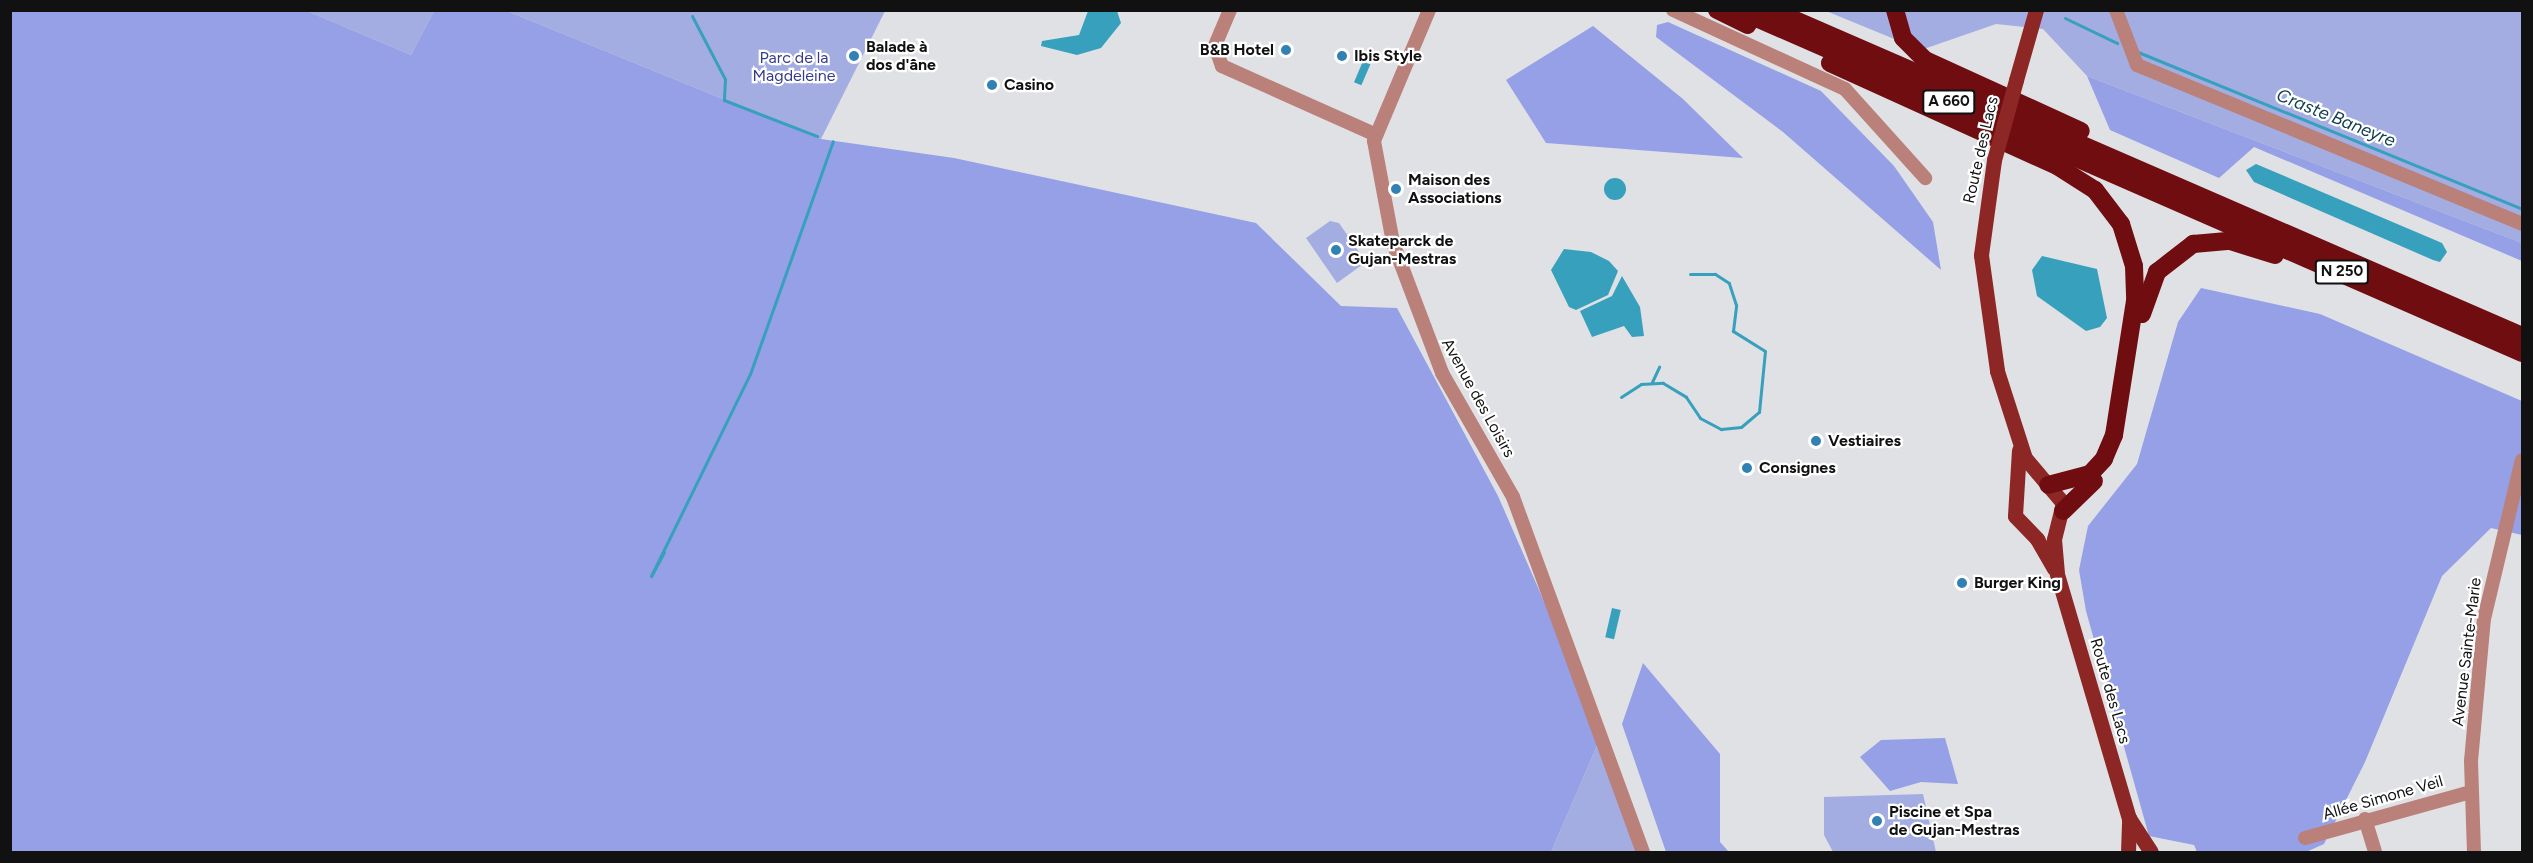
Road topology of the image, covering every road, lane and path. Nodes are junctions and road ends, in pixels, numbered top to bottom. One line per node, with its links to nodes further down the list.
1 (1230, 10): 10 (street)
2 (1429, 10): 10 (street)
3 (1673, 10): 11 (street)
4 (1718, 10): 19 (highway)
5 (1738, 10): 12 (highway, A 660)
6 (1772, 10): 12 (highway, N 250)
7 (1895, 10): 12 (highway)
8 (2036, 10): 17 (main road, Route des Lacs, bridge)
9 (2116, 10): 13 (street)
10 (1376, 135): 28 (street, Avenue des Loisirs)
11 (1925, 178)
12 (2167, 188): 14 (highway, N 250); 15 (highway, N 250)
13 (2523, 224)
14 (2523, 336)
15 (2487, 337): 16 (highway, N 250); 21 (highway)
16 (2523, 353)
17 (2017, 440): 19 (main road, Route des Lacs); 20 (main road, Route des Lacs)
18 (2523, 460): 24 (street, Avenue Sainte-Marie)
19 (2048, 486): 20 (main road); 21 (main road, Route des Lacs)
20 (2018, 494): 22 (main road, Route des Lacs)
21 (2061, 518): 22 (main road); 23 (main road, Route des Lacs)
22 (2031, 532): 23 (main road, Route des Lacs)
23 (2057, 574): 25 (main road, Route des Lacs)
24 (2471, 792): 26 (street, Allée Simone Veil); 32 (street, Avenue Sainte-Marie)
25 (2129, 818): 29 (main road, Route des Lacs); 30 (main road, Route des Lacs)
26 (2366, 819): 27 (street, Allée Simone Veil); 31 (street)
27 (2305, 838)
28 (1643, 852)
29 (2128, 852)
30 (2151, 852)
31 (2375, 852)
32 (2474, 852)

